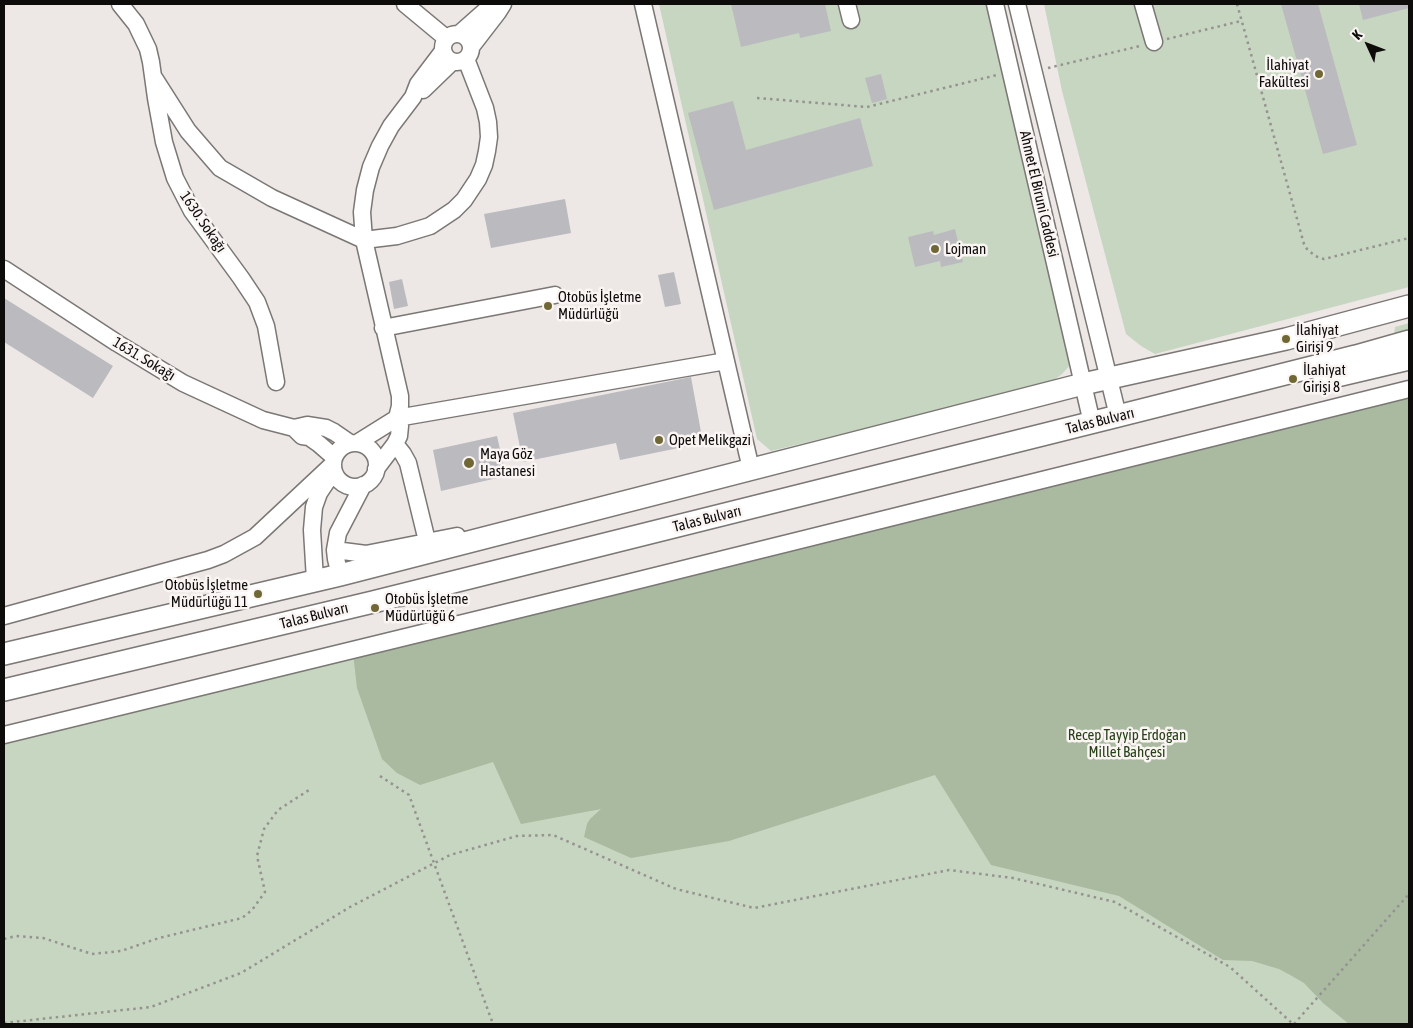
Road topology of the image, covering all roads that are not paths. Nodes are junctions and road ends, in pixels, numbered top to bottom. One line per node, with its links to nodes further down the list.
1 (120, 4): 13 (street, 1630. Sokağı)
2 (405, 4): 12 (street)
3 (493, 4): 12 (street)
4 (503, 4): 12 (street)
5 (643, 4): 21 (street)
6 (848, 4): 10 (street)
7 (995, 4): 24 (street, Ahmet El Biruni Caddesi)
8 (1017, 4): 22 (street, Ahmet El Biruni Caddesi)
9 (1143, 4): 11 (street)
10 (851, 20)
11 (1154, 42)
12 (456, 49): 14 (street); 14 (street)
13 (153, 76): 14 (street); 23 (street, 1630. Sokağı)
14 (364, 240): 18 (street)
15 (4, 270): 29 (street, 1631. Sokağı)
16 (554, 295): 18 (street)
17 (1409, 306): 22 (main road)
18 (384, 328): 27 (street)
19 (1409, 341): 26 (main road, Talas Bulvarı)
20 (1409, 358): 46 (main road)
21 (726, 361): 27 (street); 34 (street)
22 (1109, 378): 24 (main road); 26 (street, Ahmet El Biruni Caddesi)
23 (276, 382)
24 (1083, 384): 28 (street, Ahmet El Biruni Caddesi); 34 (main road)
25 (1409, 389): 47 (street)
26 (1118, 416): 28 (main road, Talas Bulvarı)
27 (397, 418): 30 (street); 31 (street)
28 (1092, 423): 45 (main road, Talas Bulvarı)
29 (294, 428): 30 (street, 1631. Sokağı); 32 (street, 1631. Sokağı)
30 (354, 443): 32 (street); 33 (street)
31 (395, 444): 33 (street); 39 (street)
32 (334, 464): 35 (street); 36 (street); 37 (street)
33 (376, 469): 35 (street)
34 (750, 469): 38 (main road)
35 (363, 484): 40 (street)
36 (282, 512): 37 (street); 43 (street)
37 (313, 518): 42 (street)
38 (541, 522): 39 (street); 41 (main road)
39 (427, 541): 40 (street)
40 (335, 550): 41 (street)
41 (340, 575): 42 (main road)
42 (315, 580): 44 (main road)
43 (4, 616)
44 (4, 654)
45 (4, 690)
46 (4, 705)
47 (4, 734)

